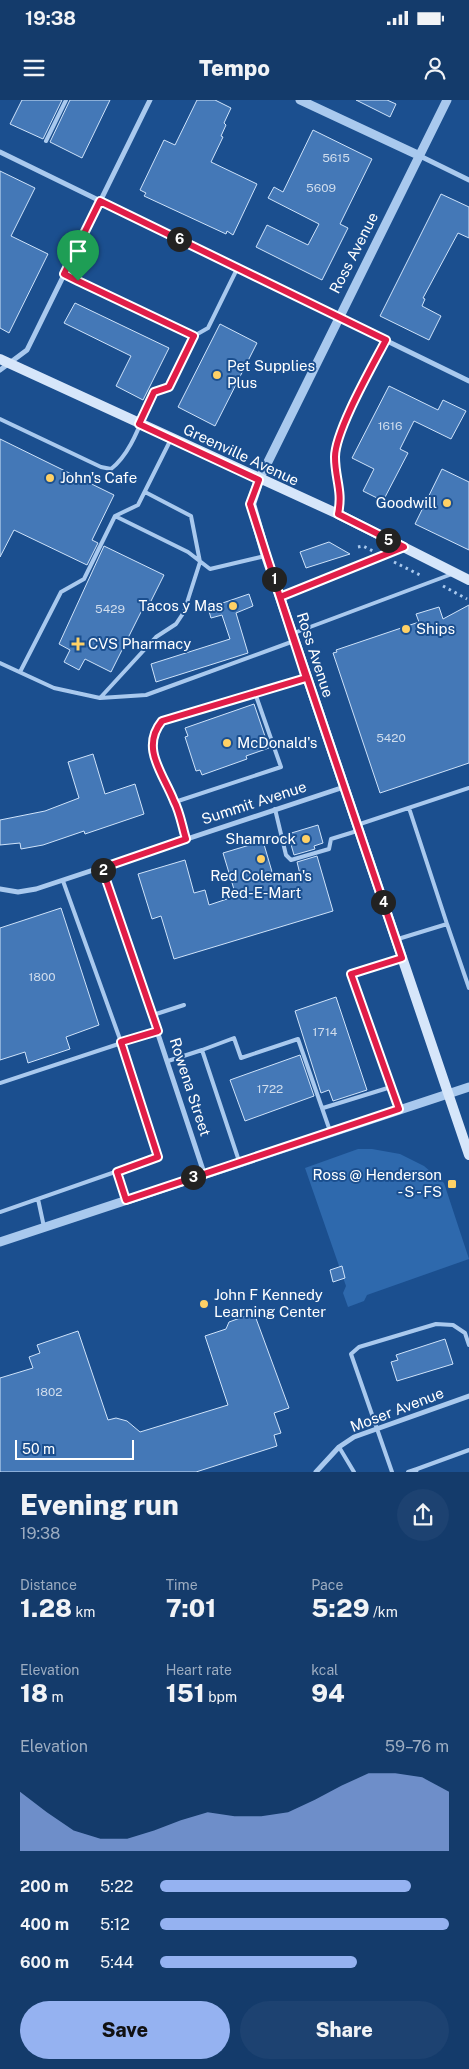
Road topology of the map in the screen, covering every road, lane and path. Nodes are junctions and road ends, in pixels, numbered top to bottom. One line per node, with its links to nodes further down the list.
1 (66, 100): 5 (lane)
2 (150, 100): 9 (street)
3 (300, 100): 7 (street)
4 (447, 100): 7 (street, Ross Avenue)
5 (46, 141)
6 (0, 152): 9 (street)
7 (420, 156): 8 (street); 12 (street, Ross Avenue)
8 (469, 180)
9 (100, 201): 10 (street); 11 (street)
10 (238, 267): 12 (street); 13 (lane)
11 (64, 274): 13 (lane); 15 (street)
12 (339, 316): 14 (street); 21 (street, Ross Avenue)
13 (194, 336): 19 (lane)
14 (386, 340): 17 (street); 23 (lane)
15 (4, 361): 16 (street); 19 (main road, Greenville Avenue)
16 (0, 370)
17 (469, 381)
18 (0, 419): 19 (lane)
19 (139, 424): 20 (main road, Greenville Avenue)
20 (172, 439): 21 (main road, Greenville Avenue); 22 (lane)
21 (259, 480): 23 (main road, Greenville Avenue); 27 (main road, Ross Avenue)
22 (145, 492): 24 (lane); 29 (lane)
23 (338, 514): 26 (main road, Greenville Avenue)
24 (115, 516): 29 (lane); 37 (lane)
25 (358, 547): 28 (path)
26 (404, 547): 28 (lane); 30 (main road, Greenville Avenue)
27 (266, 556): 29 (lane); 33 (main road, Ross Avenue)
28 (383, 556): 32 (path); 33 (lane)
29 (200, 562): 40 (lane)
30 (455, 573): 31 (main road, Greenville Avenue); 32 (lane)
31 (469, 580)
32 (433, 581): 34 (path); 35 (lane)
33 (280, 597): 35 (main road, Ross Avenue)
34 (467, 599)
35 (294, 638): 38 (main road, Ross Avenue); 40 (lane)
36 (0, 663): 37 (lane)
37 (20, 672): 40 (lane)
38 (306, 678): 39 (lane); 41 (main road, Ross Avenue)
39 (255, 693): 43 (lane); 43 (lane)
40 (100, 698)
41 (344, 786): 45 (street, Summit Avenue); 46 (main road, Ross Avenue)
42 (469, 788): 44 (lane)
43 (175, 802): 47 (lane)
44 (409, 808): 46 (lane); 51 (lane)
45 (275, 809): 46 (lane); 47 (street, Summit Avenue)
46 (358, 827): 52 (main road, Ross Avenue)
47 (186, 839): 48 (street, Summit Avenue)
48 (102, 868): 49 (street, Summit Avenue); 56 (street, Rowena Street)
49 (63, 880): 50 (street, Summit Avenue); 58 (lane)
50 (0, 889)
51 (447, 924): 52 (lane); 54 (lane)
52 (396, 940): 53 (main road, Ross Avenue)
53 (402, 958): 62 (lane); 64 (main road, Ross Avenue)
54 (469, 988)
55 (184, 1005): 56 (lane)
56 (153, 1015): 57 (street, Rowena Street)
57 (158, 1031): 58 (lane); 60 (street, Rowena Street)
58 (121, 1042): 61 (lane); 70 (lane)
59 (202, 1050): 60 (lane); 65 (lane); 69 (lane)
60 (168, 1061): 71 (street, Rowena Street)
61 (0, 1083)
62 (391, 1087): 65 (lane); 66 (lane)
63 (469, 1087): 64 (street)
64 (448, 1094): 66 (street); 68 (main road, Ross Avenue)
65 (323, 1108): 67 (lane)
66 (399, 1109): 67 (street)
67 (330, 1131): 69 (street)
68 (469, 1155)
69 (239, 1161): 71 (street)
70 (117, 1172): 72 (lane); 73 (lane)
71 (204, 1173): 73 (street)
72 (38, 1199): 74 (lane); 75 (lane)
73 (126, 1200): 75 (street)
74 (0, 1212)
75 (44, 1227): 76 (street)
76 (0, 1242)
77 (469, 1345): 79 (lane)
78 (469, 1396): 79 (street, Moser Avenue)
79 (377, 1429): 80 (street, Moser Avenue); 85 (lane)
80 (340, 1447): 83 (street, Moser Avenue); 84 (lane)
81 (469, 1450): 82 (lane)
82 (416, 1470): 86 (lane)
83 (316, 1472)
84 (354, 1472)
85 (392, 1472)
86 (408, 1472)

